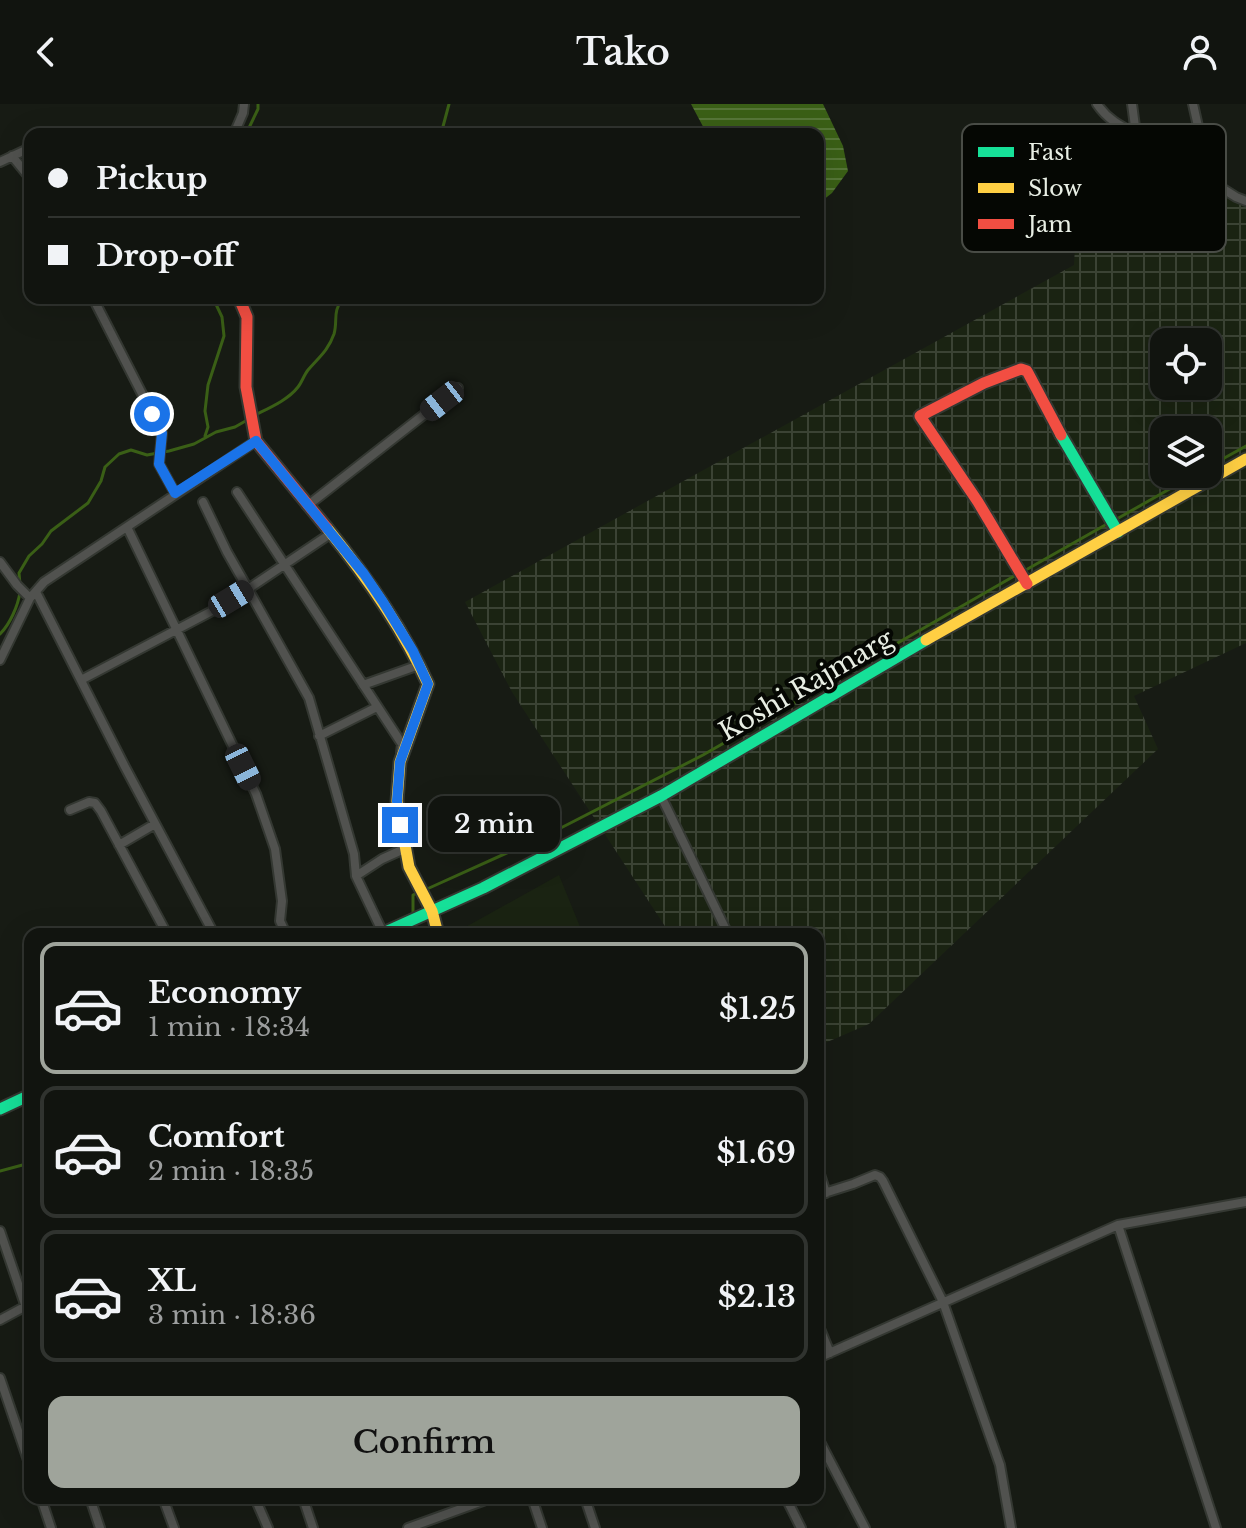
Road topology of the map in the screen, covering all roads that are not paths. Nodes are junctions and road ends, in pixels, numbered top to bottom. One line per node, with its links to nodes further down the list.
1 (244, 104): 8 (street)
2 (1097, 104): 5 (street)
3 (1132, 104): 6 (street)
4 (1193, 104): 7 (street)
5 (1118, 124)
6 (1135, 124)
7 (1197, 124)
8 (237, 128)
9 (24, 151): 10 (street)
10 (12, 156): 11 (street); 12 (street)
11 (0, 162)
12 (24, 171)
13 (1226, 189): 14 (street)
14 (1246, 201)
15 (96, 304): 21 (street)
16 (242, 304): 18 (street)
17 (458, 388): 23 (street)
18 (256, 441): 21 (street); 23 (street)
19 (1246, 459): 25 (street, Koshi Rajmarg)
20 (237, 492): 28 (street)
21 (175, 493): 24 (street)
22 (203, 502): 30 (street)
23 (307, 506): 26 (street)
24 (127, 527): 31 (street); 32 (street)
25 (1118, 532): 29 (street, Koshi Rajmarg); 29 (street)
26 (330, 534): 28 (street); 34 (street)
27 (0, 562): 31 (street)
28 (285, 566): 30 (street); 36 (street)
29 (1027, 584): 40 (street, Koshi Rajmarg)
30 (248, 589): 32 (street); 38 (street)
31 (26, 592): 33 (street); 35 (street)
32 (177, 630): 35 (street); 49 (street)
33 (1, 657)
34 (419, 665): 36 (street); 39 (street)
35 (81, 680): 42 (street)
36 (363, 685): 37 (street)
37 (377, 707): 38 (street); 39 (street)
38 (319, 736): 45 (street)
39 (400, 762): 44 (street)
40 (661, 796): 46 (street, Koshi Rajmarg); 53 (street)
41 (70, 810): 43 (street)
42 (155, 824): 43 (street); 48 (street)
43 (119, 845): 47 (street)
44 (404, 849): 45 (street); 46 (street)
45 (356, 876): 50 (street)
46 (432, 911): 51 (street, Koshi Rajmarg); 52 (street)
47 (164, 928)
48 (211, 928)
49 (283, 928)
50 (379, 928)
51 (395, 928)
52 (436, 928)
53 (725, 928)
54 (24, 1098): 55 (street)
55 (0, 1109)
56 (824, 1193): 61 (street)
57 (1246, 1202): 58 (street)
58 (1118, 1225): 61 (street); 90 (street)
59 (0, 1231): 60 (street)
60 (24, 1300)
61 (943, 1302): 65 (street); 89 (street)
62 (24, 1307): 63 (street)
63 (0, 1320)
64 (824, 1338): 65 (street)
65 (830, 1353): 66 (street)
66 (824, 1356)
67 (0, 1378): 68 (street)
68 (24, 1448)
69 (824, 1456): 88 (street)
70 (43, 1504): 79 (street)
71 (92, 1504): 80 (street)
72 (165, 1504): 81 (street)
73 (258, 1504): 82 (street)
74 (305, 1504): 83 (street)
75 (474, 1504): 84 (street)
76 (534, 1504): 85 (street)
77 (587, 1504): 86 (street)
78 (789, 1504): 87 (street)
79 (51, 1528)
80 (100, 1528)
81 (174, 1528)
82 (268, 1528)
83 (313, 1528)
84 (408, 1528)
85 (542, 1528)
86 (595, 1528)
87 (801, 1528)
88 (865, 1528)
89 (1011, 1528)
90 (1216, 1528)

